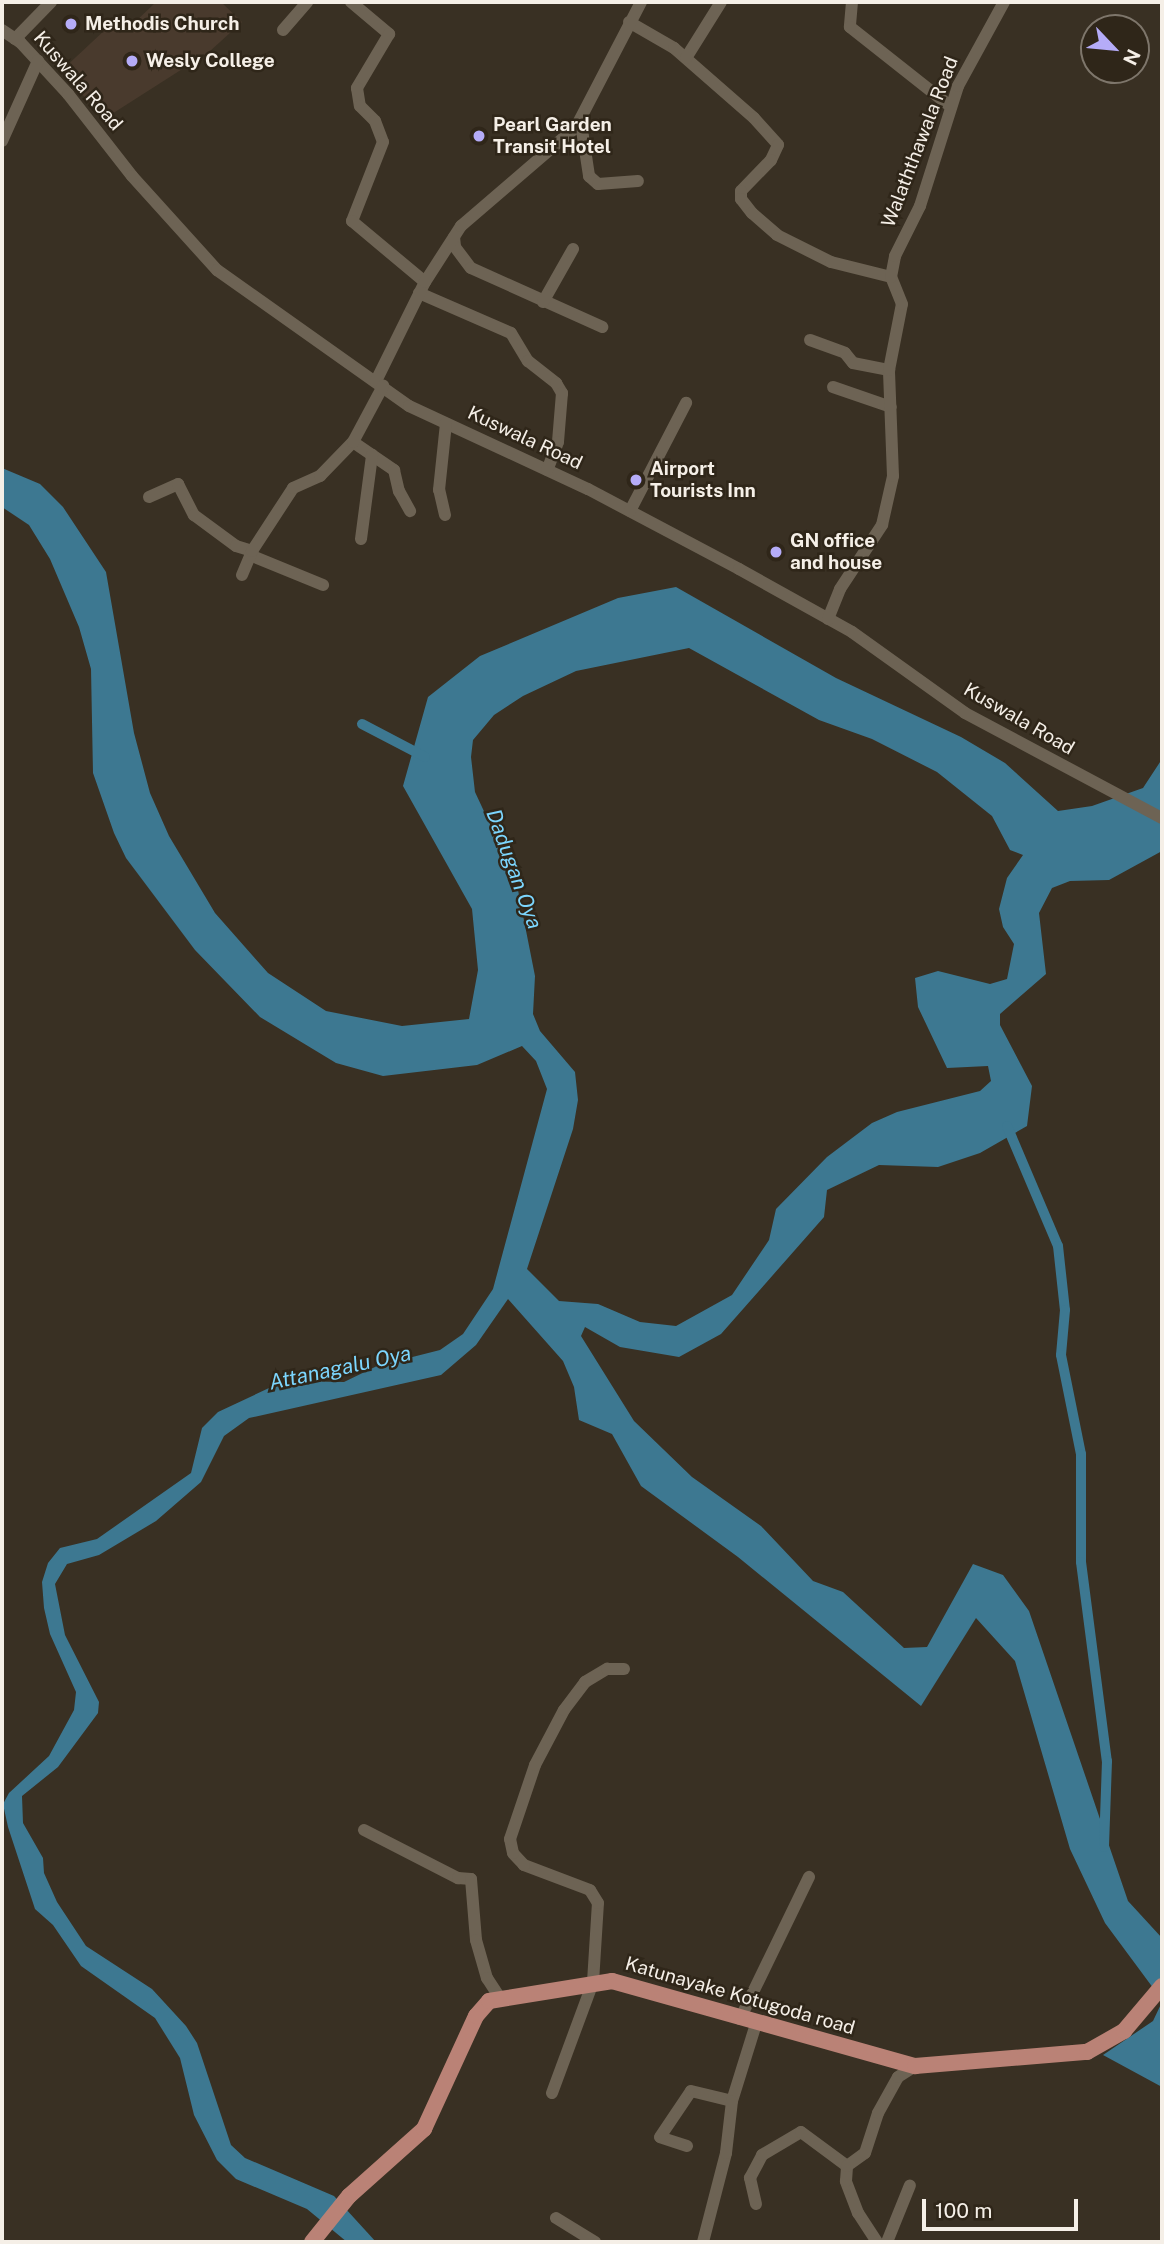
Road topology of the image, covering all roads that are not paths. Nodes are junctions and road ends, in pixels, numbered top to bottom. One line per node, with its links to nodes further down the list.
1 (51, 2): 11 (street)
2 (307, 2): 10 (street)
3 (351, 2): 21 (street)
4 (641, 2): 8 (street)
5 (721, 2): 12 (street)
6 (852, 2): 14 (street)
7 (1004, 2): 14 (street, Walaththawala Road)
8 (629, 22): 12 (street); 15 (street)
9 (2, 30): 11 (street, Kuswala Road)
10 (283, 30)
11 (15, 39): 13 (street, Kuswala Road)
12 (686, 58): 20 (street)
13 (38, 61): 16 (street); 26 (street, Kuswala Road)
14 (950, 106): 20 (street, Walaththawala Road)
15 (576, 128): 17 (street); 18 (street)
16 (2, 141)
17 (638, 181)
18 (454, 237): 21 (street); 22 (street)
19 (572, 249): 22 (street)
20 (891, 277): 25 (street)
21 (422, 288): 26 (street); 33 (street)
22 (543, 302): 23 (street)
23 (602, 327)
24 (810, 340): 25 (street)
25 (889, 370): 29 (street)
26 (379, 384): 30 (street, Kuswala Road); 31 (street)
27 (833, 387): 29 (street)
28 (685, 403): 35 (street)
29 (891, 407): 42 (street)
30 (446, 423): 33 (street, Kuswala Road); 37 (street)
31 (352, 442): 32 (street); 39 (street)
32 (372, 455): 36 (street); 38 (street)
33 (547, 470): 35 (street, Kuswala Road)
34 (149, 497): 39 (street)
35 (631, 511): 42 (street, Kuswala Road)
36 (410, 512)
37 (445, 515)
38 (361, 539)
39 (251, 553): 40 (street); 41 (street)
40 (242, 575)
41 (323, 585)
42 (828, 619): 43 (street, Kuswala Road)
43 (1162, 818)
44 (624, 1670): 47 (street)
45 (364, 1830): 49 (street)
46 (808, 1877): 50 (street)
47 (593, 1982): 49 (main road, Katunayake Kotugoda road); 50 (main road, Katunayake Kotugoda road); 52 (street)
48 (1162, 1986): 51 (main road, Katunayake Kotugoda road)
49 (500, 1998): 59 (main road)
50 (748, 2022): 51 (main road, Katunayake Kotugoda road); 53 (street)
51 (915, 2066): 55 (street)
52 (552, 2093)
53 (732, 2101): 54 (street); 61 (street)
54 (687, 2146)
55 (847, 2166): 57 (street); 62 (street)
56 (910, 2185): 63 (street)
57 (756, 2204)
58 (556, 2218): 60 (street)
59 (315, 2238)
60 (595, 2242)
61 (703, 2242)
62 (877, 2242)
63 (887, 2242)

